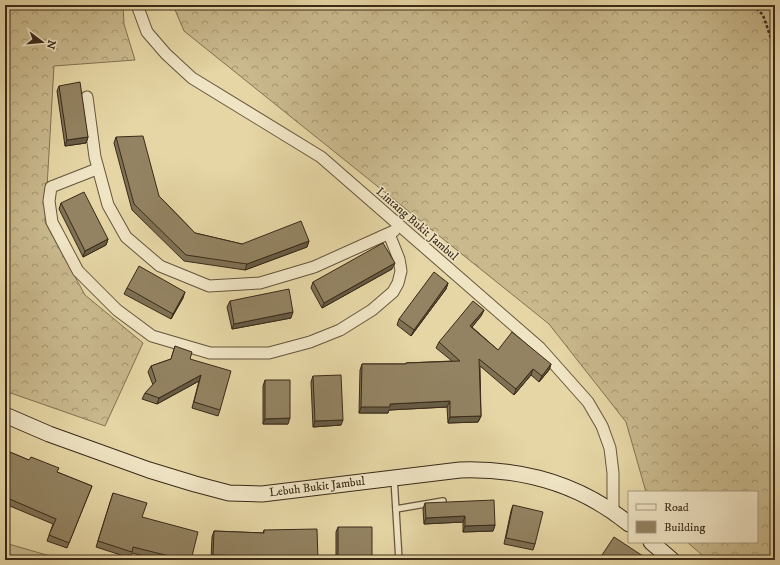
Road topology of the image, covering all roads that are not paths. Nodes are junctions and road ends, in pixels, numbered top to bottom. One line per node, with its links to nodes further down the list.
1 (137, 5): 4 (street, Lintang Bukit Jambul)
2 (88, 97): 3 (street)
3 (97, 169): 5 (street); 5 (street)
4 (402, 228): 5 (street); 10 (street, Lintang Bukit Jambul)
5 (388, 234)
6 (5, 415): 7 (main road, Lebuh Bukit Jambul)
7 (394, 478): 9 (lane); 10 (main road, Lebuh Bukit Jambul)
8 (443, 502): 9 (lane)
9 (396, 509): 13 (lane)
10 (613, 511): 11 (main road, Lebuh Bukit Jambul)
11 (628, 523)
12 (652, 543): 14 (main road)
13 (400, 560)
14 (672, 560)

